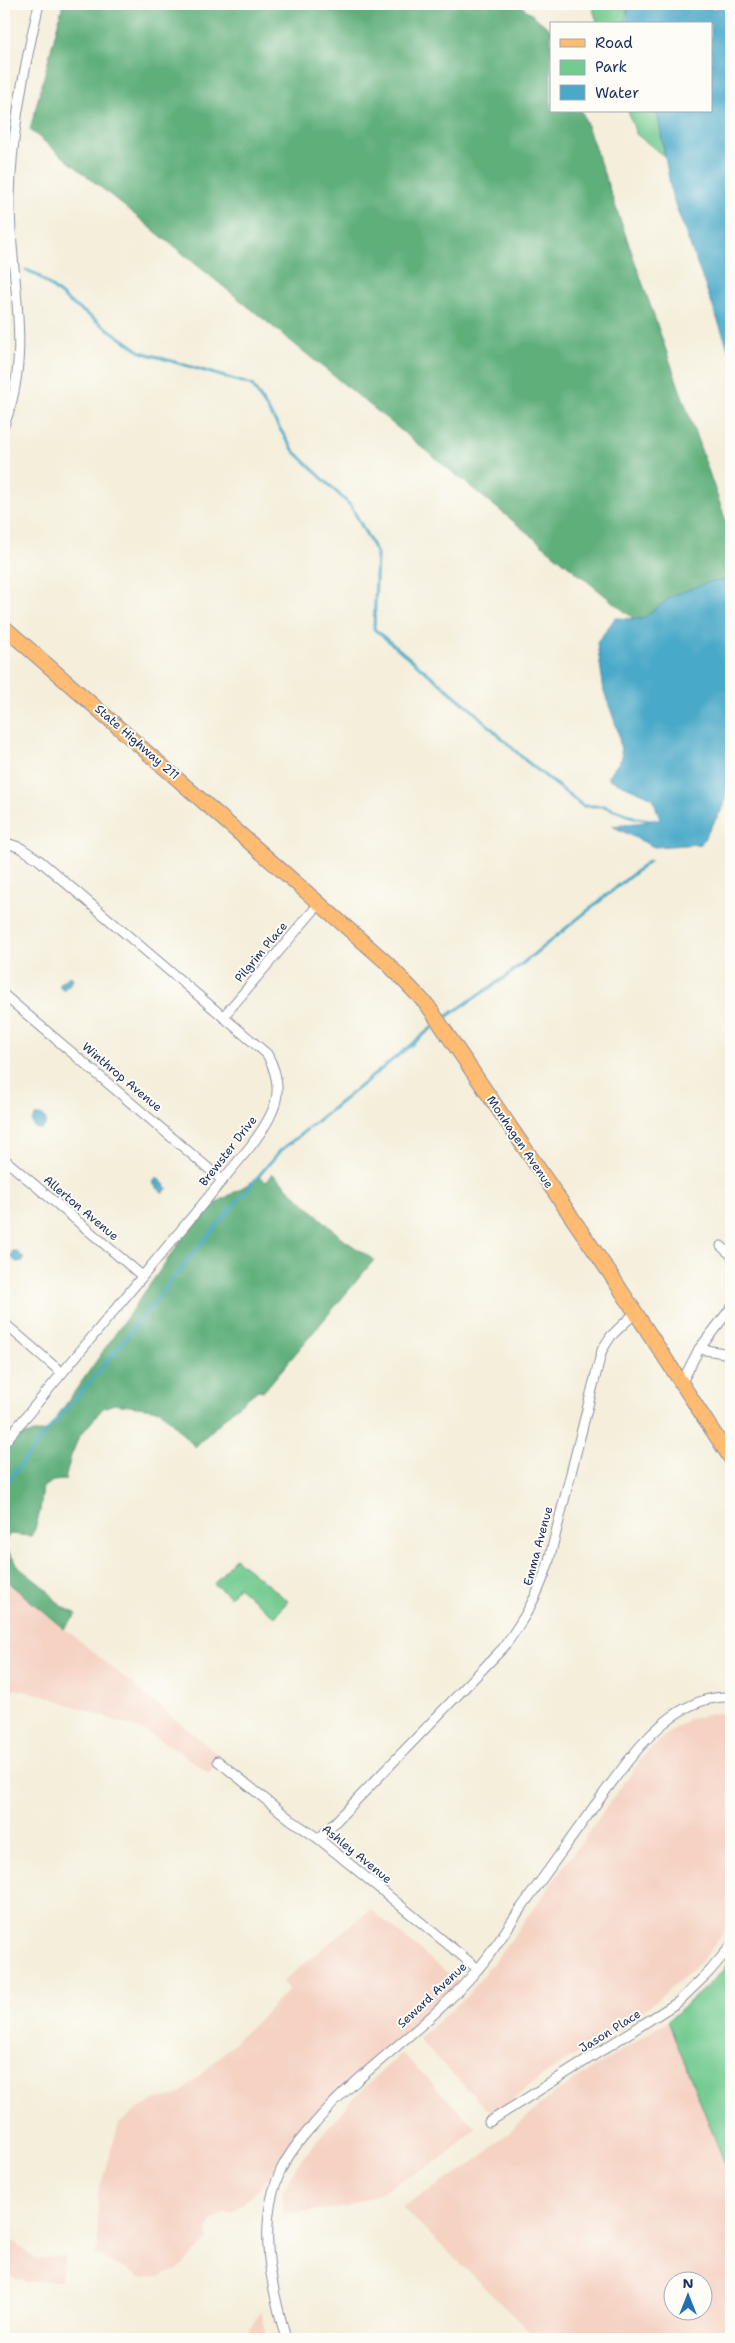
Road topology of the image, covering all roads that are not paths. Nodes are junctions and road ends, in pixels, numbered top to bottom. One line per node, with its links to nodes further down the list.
1 (39, 4): 2 (street)
2 (4, 424)
3 (4, 627): 5 (main road, State Highway 211)
4 (4, 842): 8 (street, Brewster Drive)
5 (268, 859): 6 (main road, Monhagen Avenue)
6 (319, 904): 8 (street, Pilgrim Place); 15 (main road, Monhagen Avenue)
7 (4, 995): 10 (street, Winthrop Avenue)
8 (223, 1017): 10 (street, Brewster Drive)
9 (4, 1159): 13 (street, Allerton Avenue)
10 (222, 1180): 13 (street, Brewster Drive)
11 (721, 1246): 12 (street)
12 (731, 1255)
13 (142, 1275): 19 (street, Brewster Drive)
14 (731, 1308): 17 (street)
15 (635, 1313): 20 (main road, Monhagen Avenue); 25 (street, Emma Avenue)
16 (4, 1323): 19 (street)
17 (699, 1349): 18 (street); 20 (street)
18 (731, 1357)
19 (62, 1373): 21 (street, Brewster Drive)
20 (682, 1382): 22 (main road, Monhagen Avenue)
21 (4, 1443)
22 (731, 1459)
23 (731, 1697): 27 (street, Seward Avenue)
24 (218, 1760): 25 (street, Ashley Avenue)
25 (319, 1838): 27 (street, Ashley Avenue)
26 (731, 1946): 28 (street, Jason Place)
27 (478, 1969): 29 (street, Seward Avenue)
28 (489, 2122)
29 (286, 2339)

